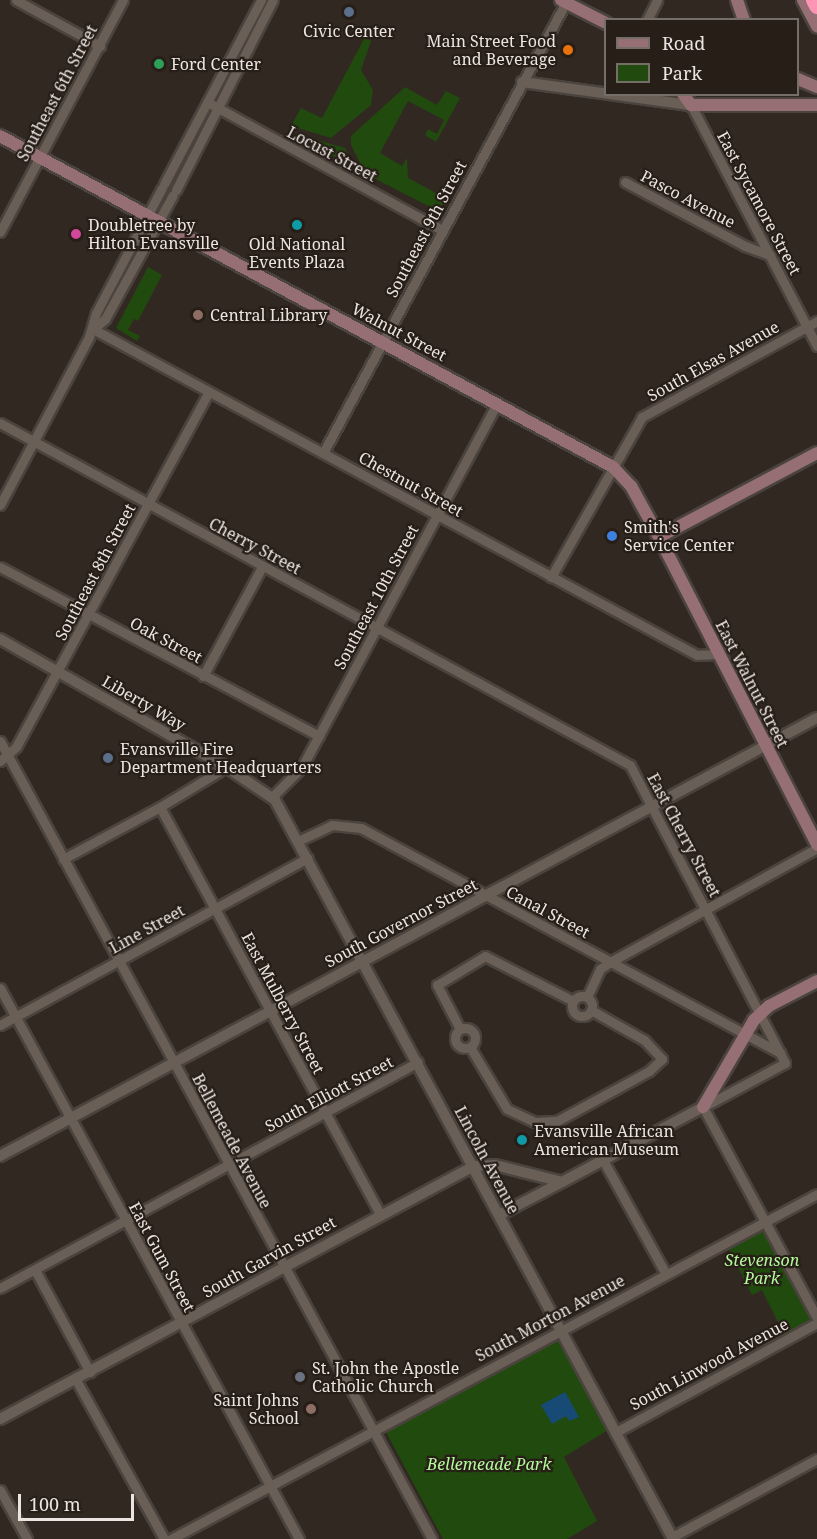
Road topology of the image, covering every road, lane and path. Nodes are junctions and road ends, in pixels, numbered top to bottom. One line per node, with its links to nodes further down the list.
1 (16, 0): 15 (street)
2 (123, 0): 15 (street, Southeast 6th Street)
3 (261, 0): 22 (street)
4 (273, 0): 25 (street)
5 (657, 0): 11 (street)
6 (737, 0): 12 (main road)
7 (803, 0): 14 (main road)
8 (814, 0): 10 (highway)
9 (563, 1): 13 (main road); 17 (street, Southeast 9th Street)
10 (817, 6)
11 (648, 18)
12 (743, 18)
13 (604, 23)
14 (817, 26)
15 (100, 46): 27 (street, Southeast 6th Street)
16 (799, 79): 18 (main road)
17 (522, 82): 19 (street); 31 (street, Southeast 9th Street)
18 (817, 87)
19 (604, 93)
20 (625, 96): 23 (street)
21 (685, 96): 23 (main road)
22 (209, 103): 25 (street, Locust Street); 29 (street)
23 (691, 105): 24 (main road); 33 (street, East Sycamore Street)
24 (817, 105)
25 (219, 108): 30 (street); 31 (street, Locust Street)
26 (0, 136): 27 (main road, Walnut Street)
27 (40, 157): 29 (main road, Walnut Street); 32 (street, Southeast 6th Street)
28 (625, 182): 33 (street, Pasco Avenue)
29 (147, 215): 30 (main road, Walnut Street); 36 (street)
30 (159, 221): 36 (street); 37 (main road, Walnut Street)
31 (442, 230): 37 (street, Southeast 9th Street)
32 (0, 232)
33 (770, 255): 35 (street, East Sycamore Street)
34 (817, 321): 35 (street, South Elsas Avenue)
35 (807, 326): 38 (street, East Sycamore Street); 45 (street, South Elsas Avenue)
36 (93, 329): 39 (street, Chestnut Street); 42 (street)
37 (383, 342): 40 (main road, Walnut Street); 43 (street, Southeast 9th Street)
38 (817, 346)
39 (209, 392): 43 (street, Chestnut Street); 47 (street, Southeast 8th Street)
40 (497, 404): 45 (main road, Walnut Street); 48 (street, Southeast 10th Street)
41 (0, 423): 42 (street, Cherry Street)
42 (33, 440): 46 (street); 47 (street, Cherry Street)
43 (323, 453): 48 (street, Chestnut Street)
44 (817, 453): 49 (main road)
45 (613, 467): 49 (main road, Walnut Street); 52 (street, South Elsas Avenue)
46 (0, 505)
47 (148, 505): 51 (street, Cherry Street); 53 (street, Southeast 8th Street)
48 (437, 515): 52 (street, Chestnut Street); 54 (street, Southeast 10th Street)
49 (659, 537): 56 (main road, East Walnut Street)
50 (0, 567): 53 (street, Oak Street)
51 (262, 567): 54 (street, Cherry Street); 58 (street)
52 (551, 578): 56 (street, Chestnut Street)
53 (88, 615): 57 (street, Southeast 8th Street); 58 (street, Oak Street)
54 (376, 627): 59 (street, Cherry Street); 61 (street, Southeast 10th Street)
55 (0, 639): 57 (street, Liberty Way)
56 (717, 654): 63 (main road, East Walnut Street)
57 (58, 672): 64 (street, Southeast 8th Street); 65 (street, Liberty Way)
58 (203, 676): 61 (street, Oak Street)
59 (497, 692): 67 (street, East Cherry Street)
60 (817, 718): 63 (street, South Governor Street)
61 (319, 736): 66 (street, Southeast 10th Street)
62 (0, 741): 64 (street, Bellemeade Avenue)
63 (764, 746): 67 (street, South Governor Street); 70 (main road, East Walnut Street)
64 (4, 758): 72 (street, Bellemeade Avenue)
65 (223, 765): 66 (street, Liberty Way); 68 (street)
66 (272, 797): 69 (street, Lincoln Avenue)
67 (652, 806): 73 (street, South Governor Street); 75 (street, East Cherry Street)
68 (160, 807): 72 (street); 74 (street, East Mulberry Street)
69 (298, 841): 71 (street, Lincoln Avenue); 73 (street, Canal Street)
70 (817, 847): 75 (street)
71 (308, 858): 74 (street, Line Street); 76 (street, Lincoln Avenue)
72 (63, 859): 77 (street, Bellemeade Avenue)
73 (485, 895): 76 (street, South Governor Street); 78 (street, Canal Street)
74 (215, 908): 77 (street, Line Street); 83 (street, East Mulberry Street)
75 (706, 909): 78 (street); 85 (street, East Cherry Street)
76 (363, 961): 83 (street, South Governor Street); 92 (street, Lincoln Avenue)
77 (119, 962): 86 (street, Line Street); 93 (street, Bellemeade Avenue)
78 (610, 962): 81 (street); 89 (street, Canal Street)
79 (817, 981): 85 (main road)
80 (0, 988): 86 (street, East Gum Street)
81 (587, 997): 82 (street); 84 (street)
82 (573, 1001): 84 (street); 88 (street)
83 (270, 1010): 93 (street, South Governor Street); 95 (street, East Mulberry Street)
84 (591, 1010): 90 (street)
85 (761, 1013): 89 (main road); 91 (street, East Cherry Street)
86 (15, 1017): 87 (street, Line Street); 96 (street, East Gum Street)
87 (0, 1025)
88 (460, 1029): 90 (street); 90 (street)
89 (746, 1035): 91 (street, Canal Street); 94 (main road)
90 (470, 1047)
91 (780, 1053): 94 (street)
92 (418, 1062): 95 (street, South Elliott Street); 100 (street, Lincoln Avenue)
93 (173, 1063): 96 (street, South Governor Street); 99 (street, Bellemeade Avenue)
94 (703, 1107): 98 (street); 106 (street)
95 (326, 1113): 99 (street, South Elliott Street); 103 (street, East Mulberry Street)
96 (70, 1119): 97 (street, South Governor Street); 105 (street, East Gum Street)
97 (0, 1156)
98 (603, 1160): 101 (street); 109 (street)
99 (228, 1165): 105 (street, South Elliott Street); 107 (street, Bellemeade Avenue)
100 (474, 1166): 101 (street, South Garvin Street); 103 (street, South Garvin Street); 104 (street, Lincoln Avenue)
101 (562, 1182): 104 (street)
102 (817, 1194): 106 (street, South Morton Avenue)
103 (380, 1214): 107 (street, South Garvin Street)
104 (499, 1215): 114 (street, Lincoln Avenue)
105 (125, 1221): 108 (street, South Elliott Street); 112 (street, East Gum Street)
106 (764, 1221): 109 (street, South Morton Avenue); 111 (street)
107 (284, 1268): 112 (street, South Garvin Street); 118 (street, Bellemeade Avenue)
108 (35, 1270): 110 (street, South Elliott Street); 115 (street)
109 (666, 1274): 114 (street, South Morton Avenue)
110 (0, 1288)
111 (817, 1318)
112 (181, 1323): 115 (street, South Garvin Street); 121 (street, East Gum Street)
113 (817, 1323): 119 (street, South Linwood Avenue)
114 (561, 1330): 118 (street, South Morton Avenue); 119 (street, Lincoln Avenue)
115 (90, 1372): 116 (street, South Garvin Street)
116 (76, 1380): 117 (street, South Garvin Street); 125 (street)
117 (0, 1418)
118 (373, 1430): 121 (street, South Morton Avenue); 128 (street, Bellemeade Avenue)
119 (616, 1432): 123 (street, Lincoln Avenue)
120 (817, 1459): 123 (street)
121 (270, 1486): 126 (street, South Morton Avenue); 127 (street, East Gum Street)
122 (0, 1490): 124 (street)
123 (673, 1538)
124 (27, 1539)
125 (164, 1539)
126 (171, 1539)
127 (299, 1539)
128 (432, 1539)

